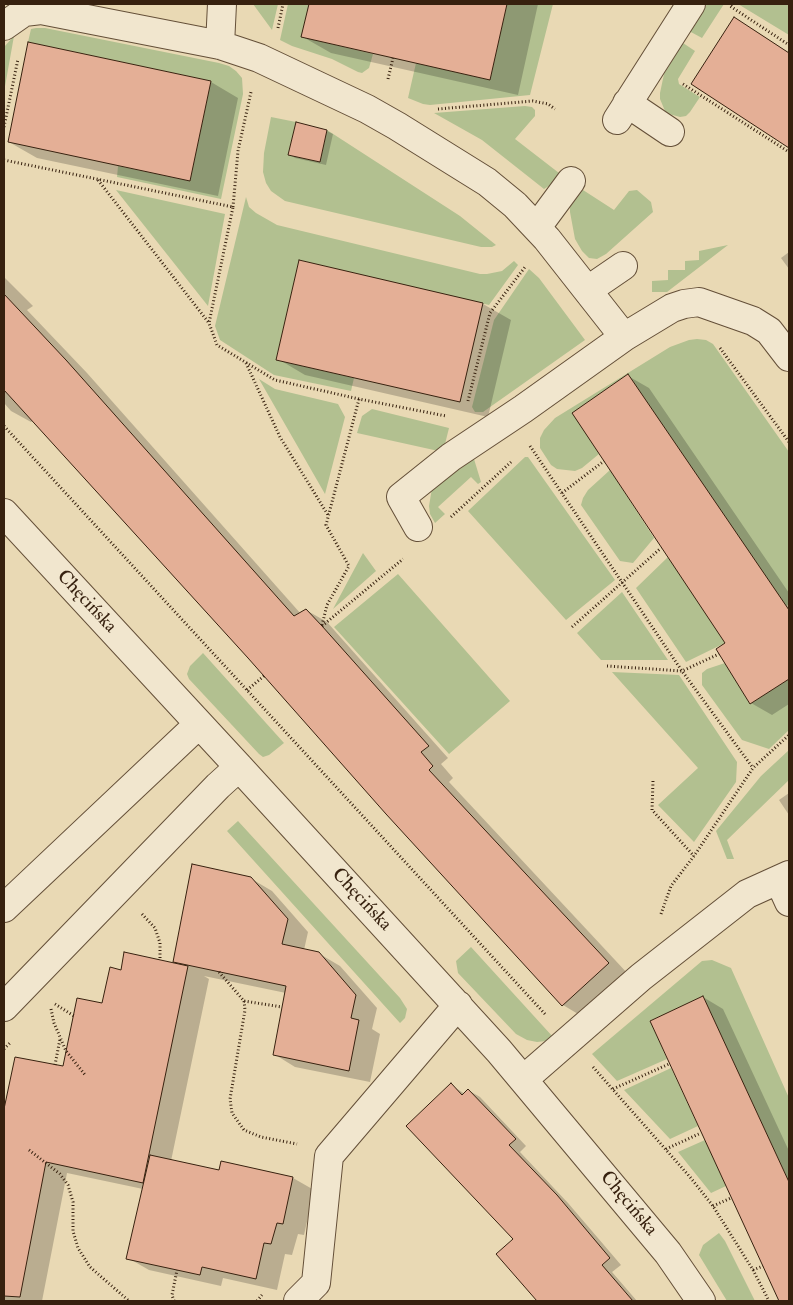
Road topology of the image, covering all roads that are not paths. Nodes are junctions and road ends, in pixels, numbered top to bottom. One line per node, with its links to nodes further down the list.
1 (222, 4): 4 (street)
2 (691, 4): 5 (street)
3 (4, 26): 4 (street)
4 (220, 45): 7 (street)
5 (670, 132)
6 (571, 181): 7 (street)
7 (542, 233): 9 (street)
8 (623, 266): 9 (street)
9 (588, 290): 10 (street)
10 (624, 337): 11 (street); 13 (street)
11 (789, 357)
12 (4, 513): 14 (street, Chęcińska)
13 (418, 527)
14 (199, 724): 15 (street, Chęcińska); 17 (street)
15 (239, 767): 18 (street, Chęcińska); 19 (street)
16 (786, 886): 20 (street)
17 (4, 908)
18 (458, 1005): 20 (street, Chęcińska); 21 (street)
19 (4, 1007)
20 (524, 1079): 22 (street, Chęcińska)
21 (298, 1301)
22 (701, 1301)

